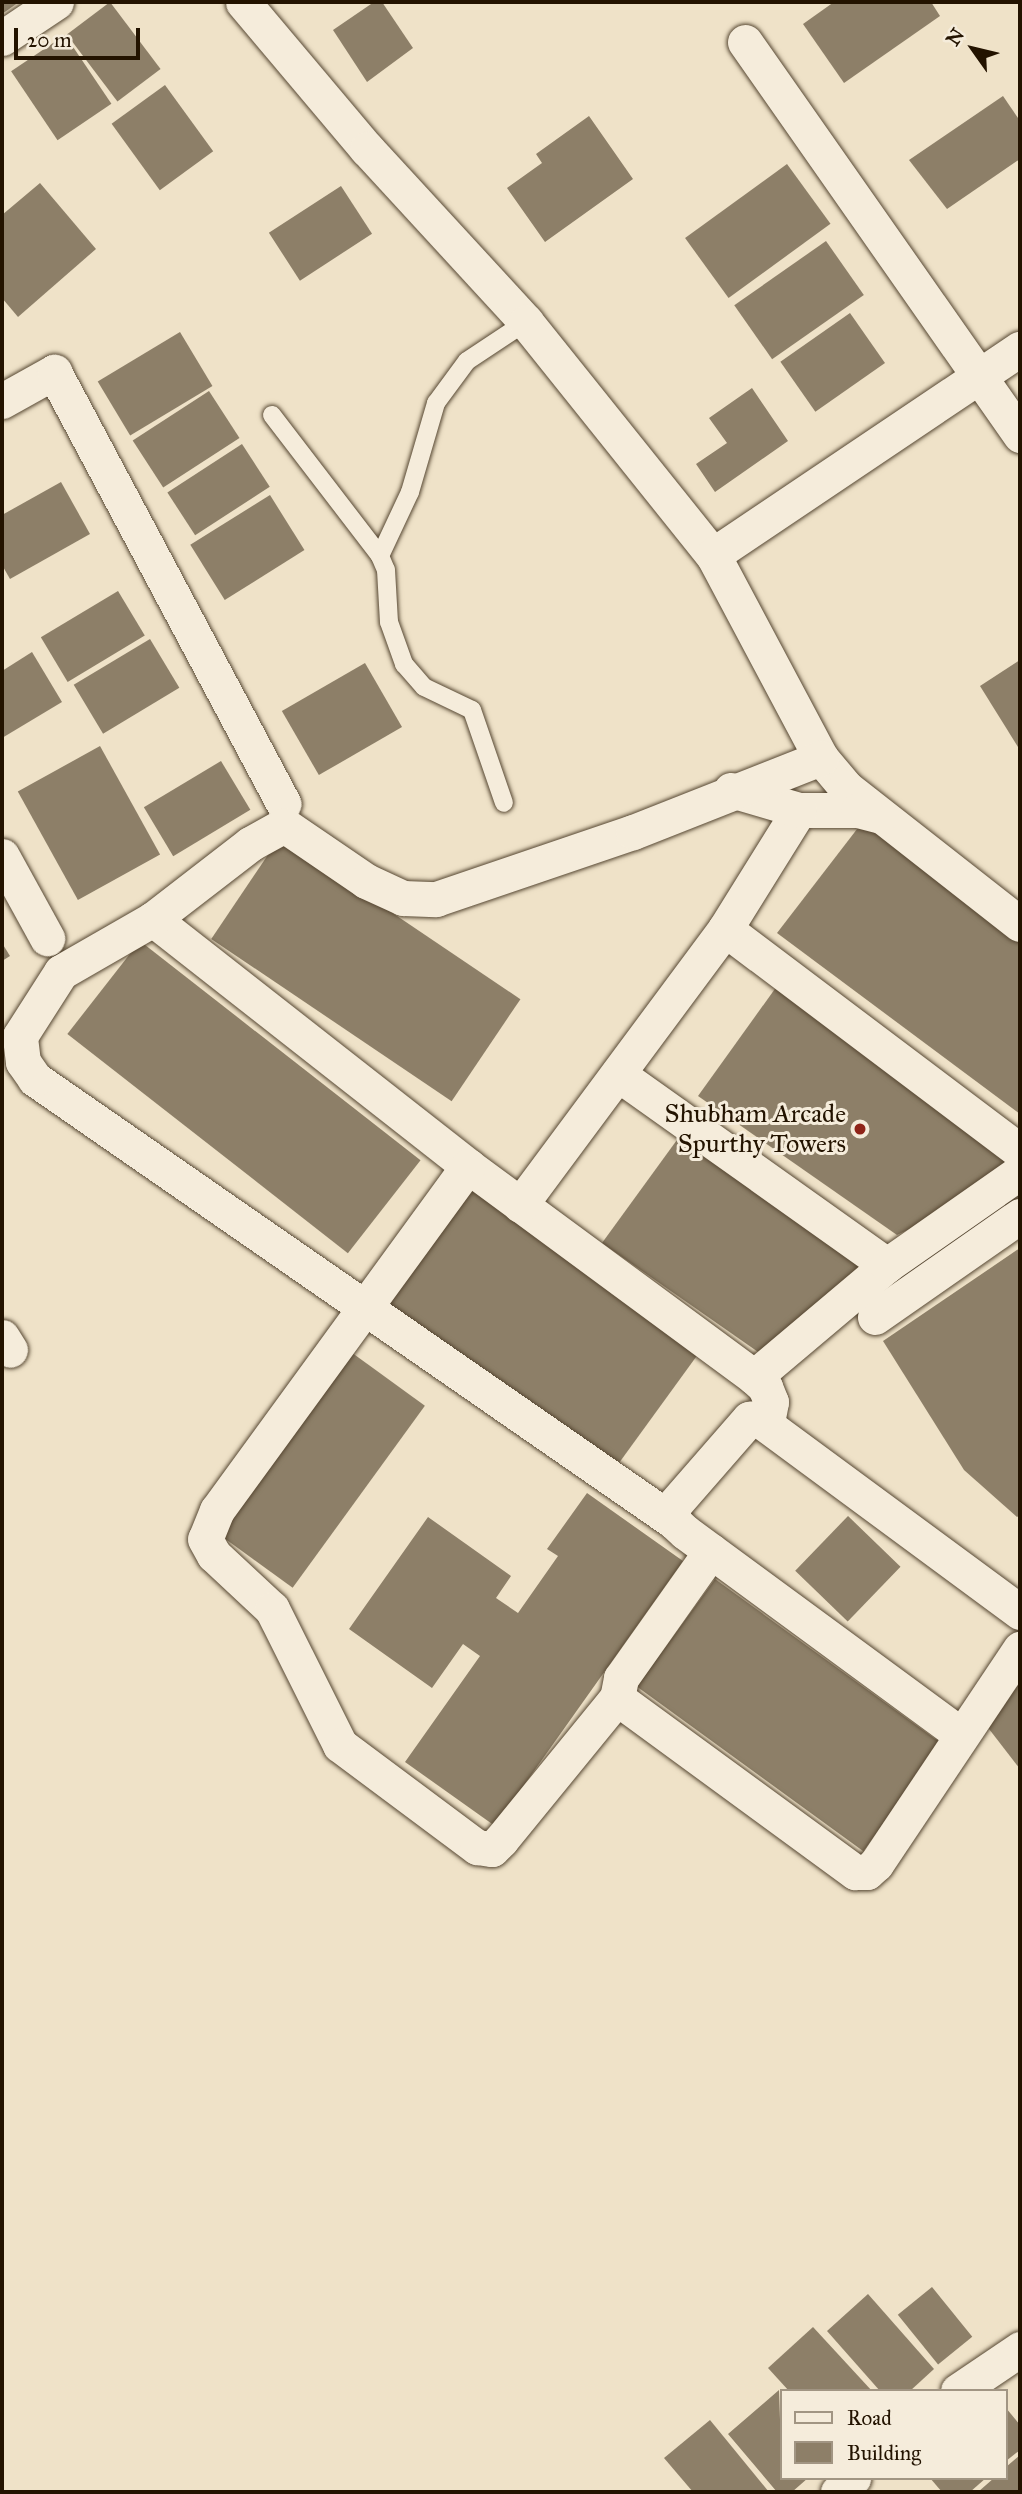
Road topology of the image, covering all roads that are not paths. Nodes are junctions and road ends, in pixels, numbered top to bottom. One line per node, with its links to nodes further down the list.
1 (56, 2): 3 (street)
2 (243, 2): 5 (street)
3 (2, 38)
4 (745, 41): 7 (street)
5 (526, 322): 11 (street); 12 (lane)
6 (1020, 349): 7 (street)
7 (978, 377): 10 (street); 11 (street)
8 (3, 397): 16 (street)
9 (272, 415): 12 (lane)
10 (1020, 435)
11 (713, 555): 13 (street)
12 (380, 556): 15 (lane)
13 (827, 765): 14 (street); 17 (street); 18 (street)
14 (731, 790): 17 (street); 20 (street)
15 (504, 803)
16 (285, 804)
17 (786, 807): 18 (street); 22 (street)
18 (884, 817): 21 (street)
19 (2, 856): 23 (street)
20 (153, 919): 26 (street); 31 (street)
21 (1020, 924)
22 (724, 929): 24 (street); 25 (street)
23 (47, 938)
24 (618, 1073): 28 (street); 30 (street)
25 (1020, 1151)
26 (468, 1167): 28 (street); 31 (street)
27 (1020, 1172): 30 (street)
28 (520, 1205): 33 (street)
29 (1020, 1216): 32 (street)
30 (887, 1265): 33 (street)
31 (363, 1310): 35 (street); 39 (street)
32 (875, 1317)
33 (754, 1377): 34 (street)
34 (767, 1422): 35 (street); 37 (street)
35 (673, 1521): 36 (street)
36 (711, 1551): 39 (street); 40 (street)
37 (1020, 1612)
38 (1020, 1649): 40 (street)
39 (617, 1698): 40 (street)
40 (960, 1734)
41 (1015, 2363): 42 (street)
42 (962, 2389)
43 (851, 2480): 44 (street)
44 (838, 2492)

